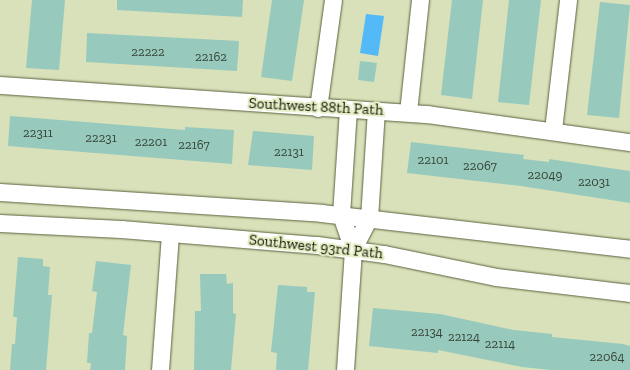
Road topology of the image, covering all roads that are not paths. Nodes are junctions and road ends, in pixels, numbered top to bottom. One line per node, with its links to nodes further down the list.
1 (333, 0): 5 (street)
2 (420, 0): 8 (street)
3 (568, 0): 9 (street)
4 (0, 85): 5 (street, Southwest 88th Path)
5 (318, 108): 6 (street, Southwest 88th Path)
6 (348, 109): 7 (street, Southwest 88th Path); 12 (street)
7 (376, 111): 8 (street, Southwest 88th Path); 13 (street)
8 (408, 112): 9 (street, Southwest 88th Path)
9 (553, 130): 10 (street, Southwest 88th Path)
10 (630, 142)
11 (0, 192): 12 (street)
12 (341, 215): 13 (street); 16 (street)
13 (369, 218): 16 (street); 17 (street)
14 (0, 223): 15 (street, Southwest 93rd Path)
15 (170, 233): 16 (street, Southwest 93rd Path); 19 (street)
16 (353, 249): 18 (street, Southwest 93rd Path); 20 (street)
17 (630, 249)
18 (630, 293)
19 (160, 370)
20 (345, 370)

